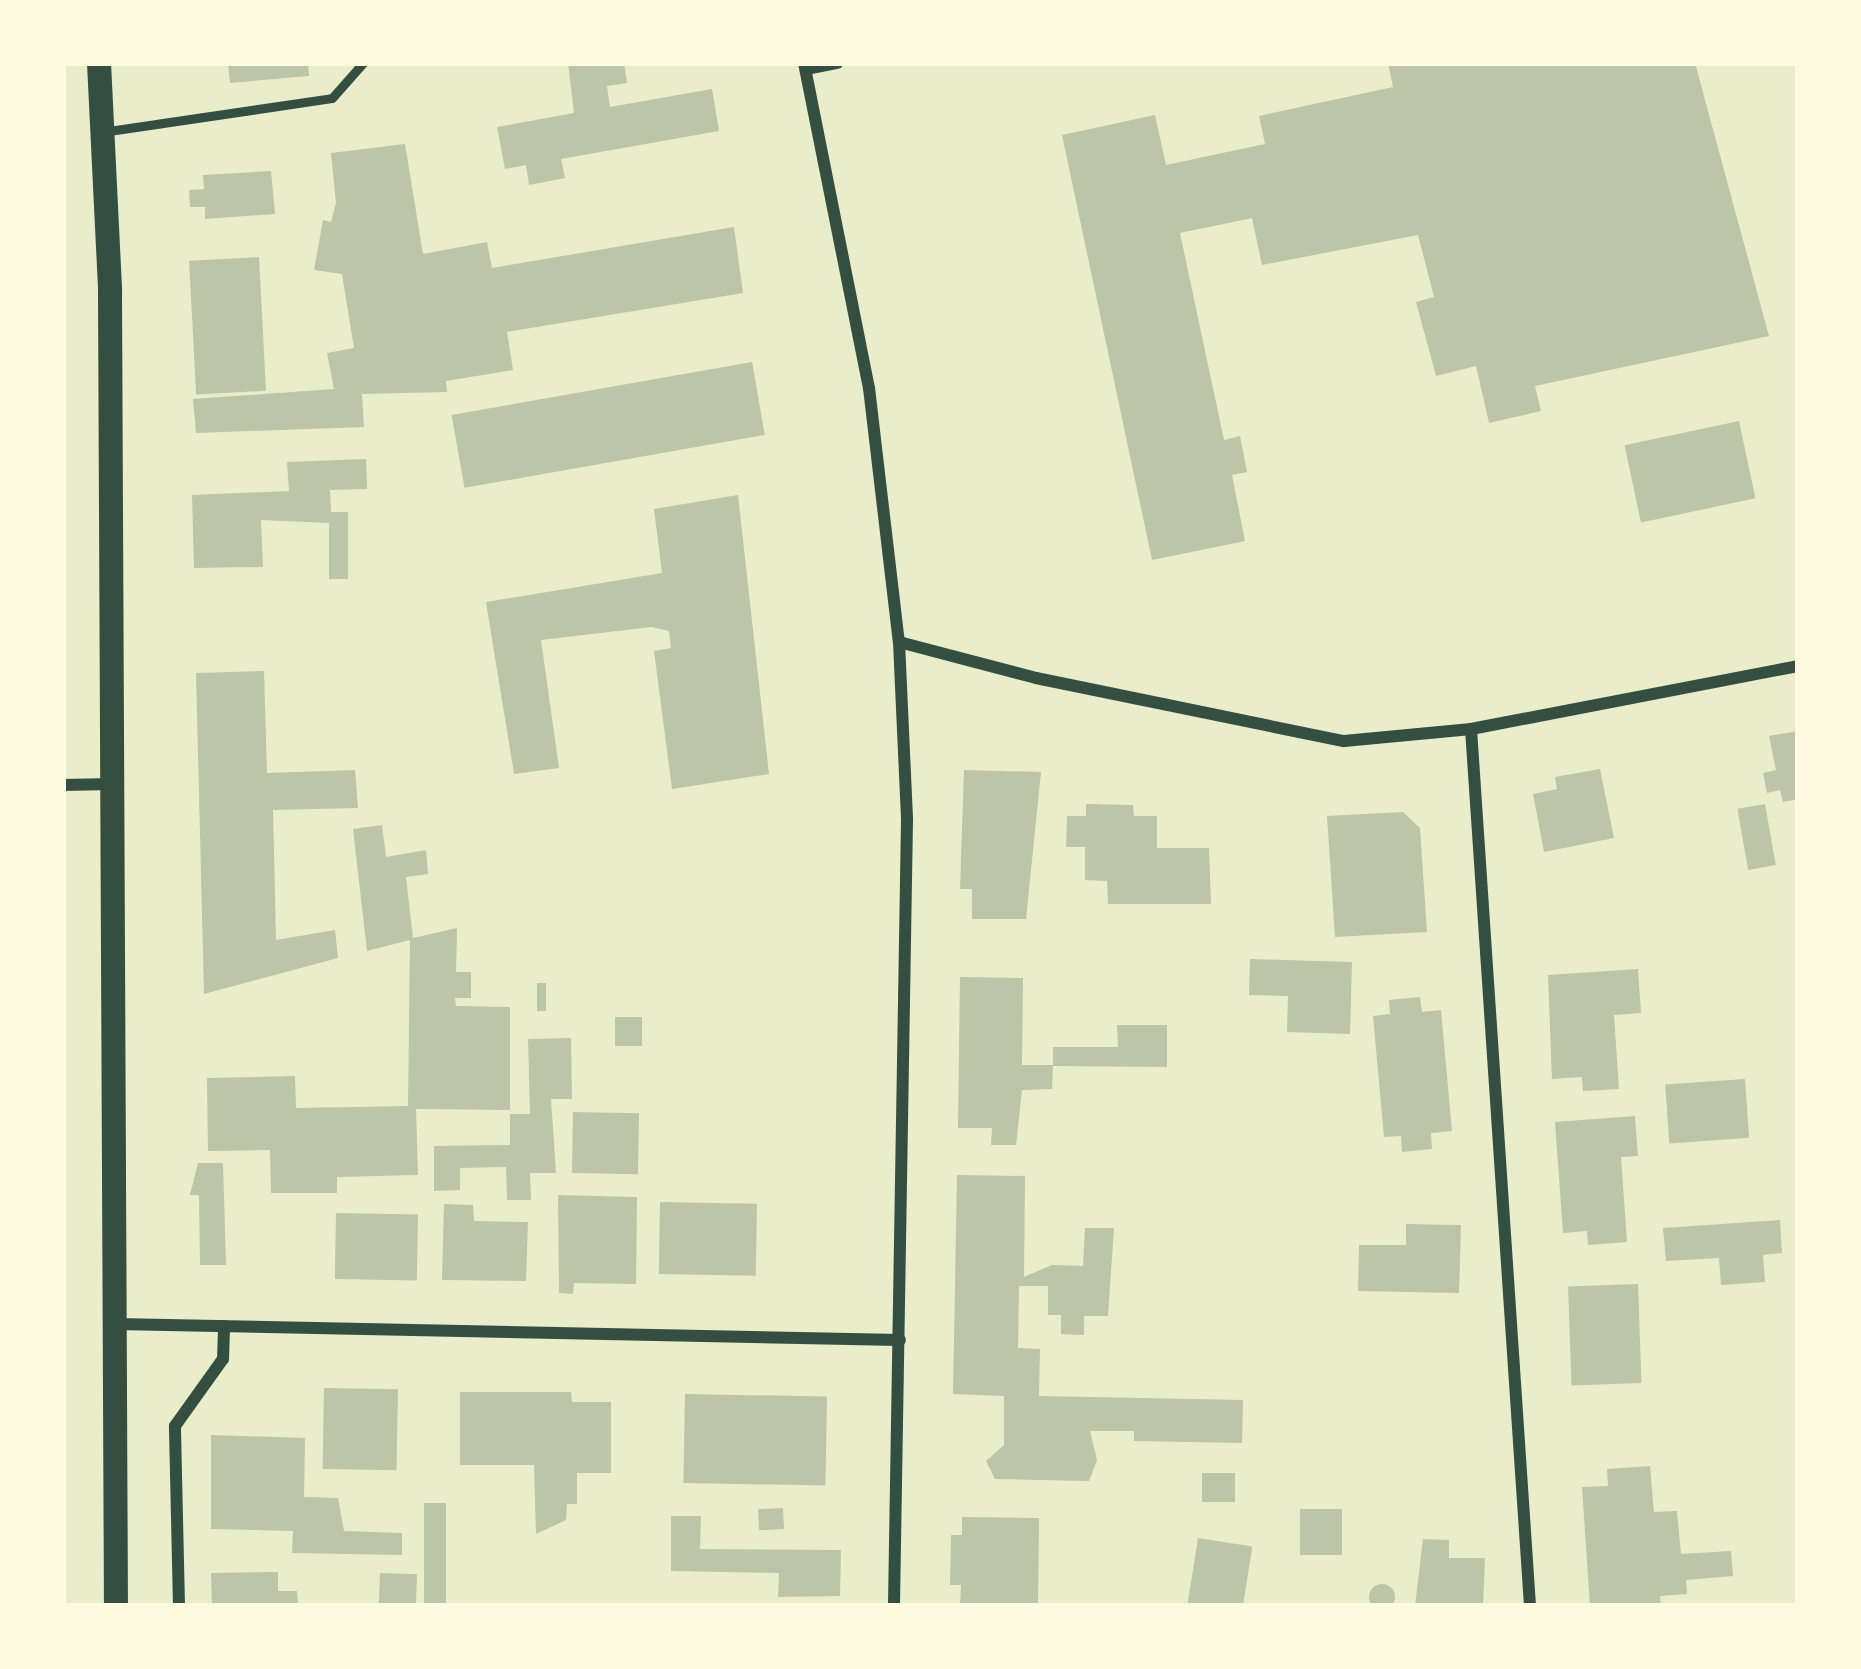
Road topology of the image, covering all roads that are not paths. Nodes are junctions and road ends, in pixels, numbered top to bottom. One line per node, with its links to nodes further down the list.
1 (98, 63): 5 (main road)
2 (363, 63): 5 (lane)
3 (837, 63): 4 (street)
4 (805, 66): 6 (street)
5 (97, 133): 10 (main road)
6 (899, 642): 8 (street); 13 (street)
7 (1798, 666): 8 (street)
8 (1471, 729): 17 (street)
9 (63, 784): 10 (street)
10 (111, 784): 11 (main road)
11 (116, 1324): 12 (street); 14 (main road)
12 (224, 1326): 13 (street); 15 (street)
13 (900, 1340): 16 (street)
14 (116, 1606)
15 (179, 1606)
16 (894, 1606)
17 (1530, 1606)

